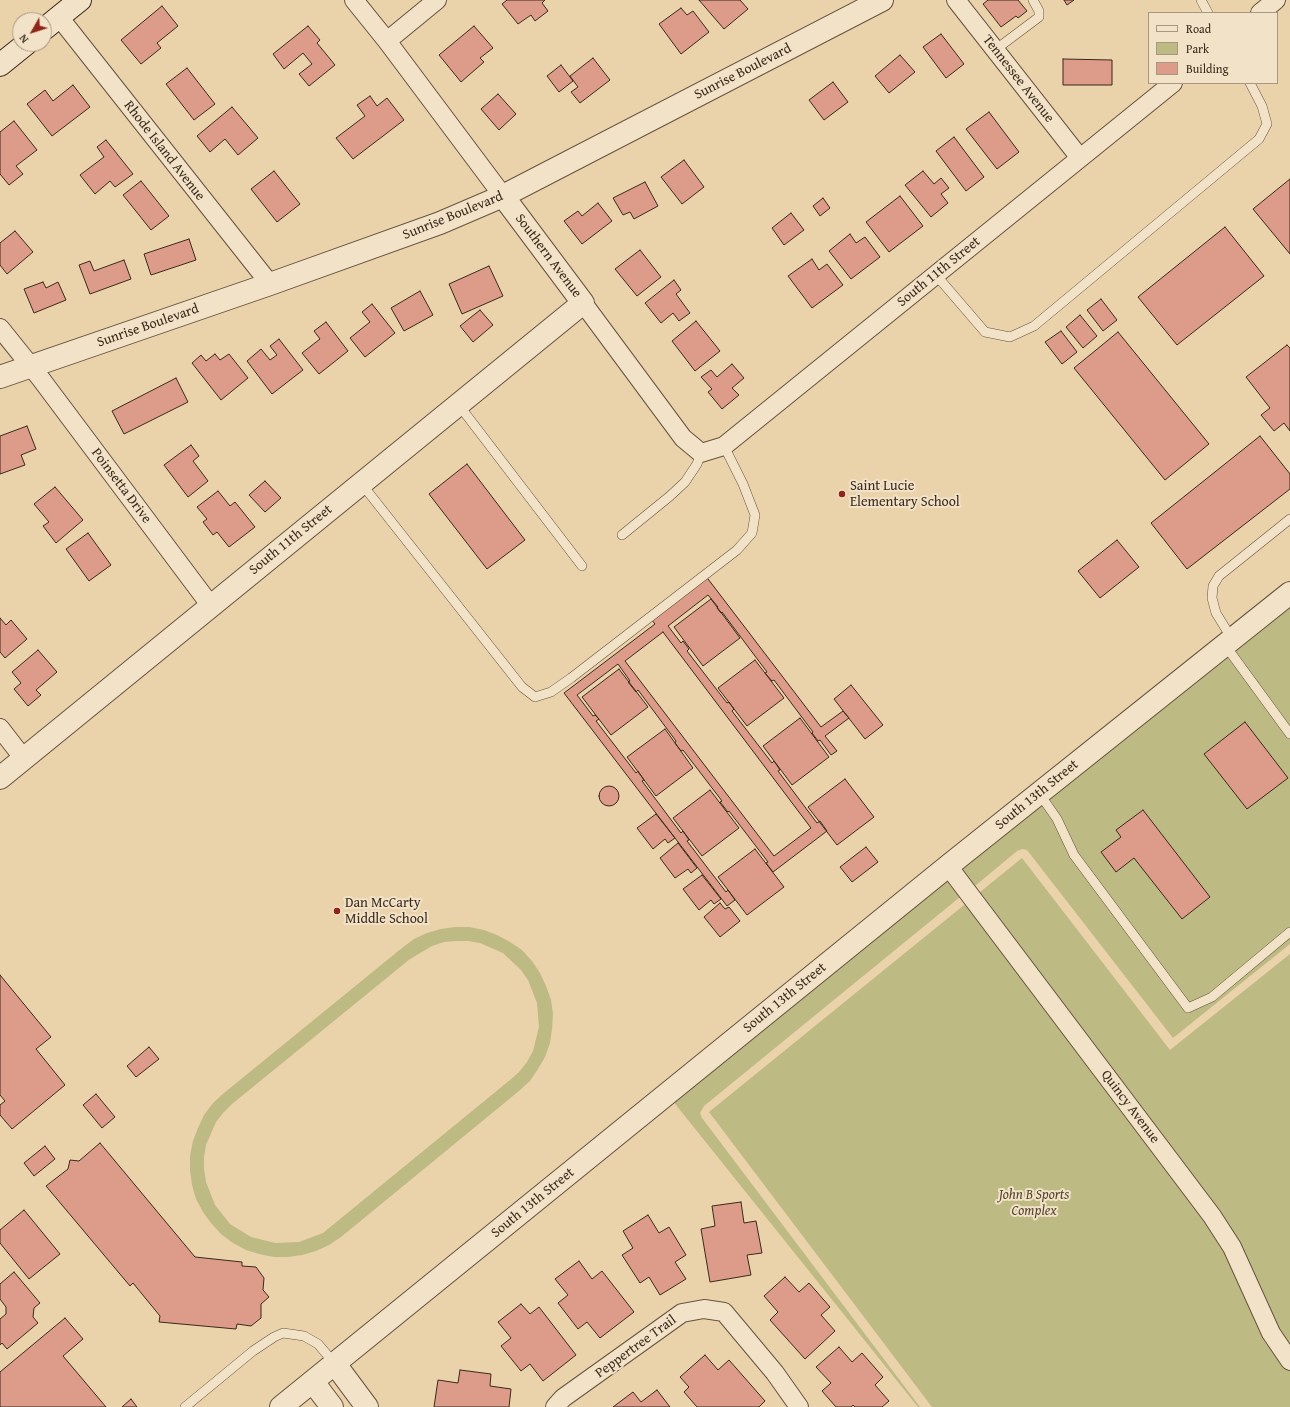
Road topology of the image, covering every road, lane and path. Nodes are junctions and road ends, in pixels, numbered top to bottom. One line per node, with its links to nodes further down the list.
1 (80, 0): 11 (street)
2 (354, 0): 12 (street, Southern Avenue)
3 (437, 0): 12 (street)
4 (882, 0): 19 (street, Sunrise Boulevard)
5 (956, 0): 13 (street, Tennessee Avenue)
6 (1033, 0): 13 (lane)
7 (1201, 0): 9 (lane)
8 (1276, 0): 10 (street)
9 (1207, 12)
10 (1261, 12)
11 (52, 23): 21 (street, Rhode Island Avenue)
12 (387, 41): 19 (street, Southern Avenue)
13 (995, 50): 18 (street, Tennessee Avenue)
14 (16, 52): 15 (street)
15 (0, 65)
16 (1172, 84): 18 (street, South 11th Street)
17 (1251, 84): 20 (lane)
18 (1080, 158): 20 (street, South 11th Street)
19 (504, 196): 21 (street, Sunrise Boulevard); 22 (street, Southern Avenue)
20 (936, 274): 27 (street, South 11th Street)
21 (270, 284): 24 (street, Sunrise Boulevard)
22 (583, 303): 26 (street, South 11th Street); 28 (street, Southern Avenue)
23 (0, 328): 24 (street)
24 (31, 366): 25 (street, Sunrise Boulevard); 34 (street, Poinsetta Drive)
25 (0, 377)
26 (458, 404): 29 (street, South 11th Street); 32 (lane)
27 (724, 446): 28 (street, South 11th Street); 29 (lane)
28 (701, 453): 31 (lane)
29 (361, 483): 34 (street, South 11th Street)
30 (1290, 519): 35 (lane)
31 (622, 535)
32 (582, 566)
33 (1290, 592): 35 (street, South 13th Street)
34 (211, 606): 38 (street, South 11th Street)
35 (1228, 642): 37 (lane); 40 (street, South 13th Street)
36 (0, 728): 38 (street)
37 (1290, 734)
38 (24, 759): 39 (street, South 11th Street)
39 (0, 778)
40 (1039, 793): 41 (street, South 13th Street); 42 (lane)
41 (948, 866): 43 (street, Quincy Avenue); 44 (street, South 13th Street)
42 (1290, 932)
43 (1290, 1361)
44 (335, 1364): 45 (street, South 13th Street); 46 (lane); 49 (street)
45 (313, 1382): 47 (street, South 13th Street); 48 (street)
46 (185, 1407)
47 (282, 1407)
48 (332, 1407)
49 (368, 1407)
50 (555, 1407): 51 (street, Peppertree Trail)
51 (799, 1407)

